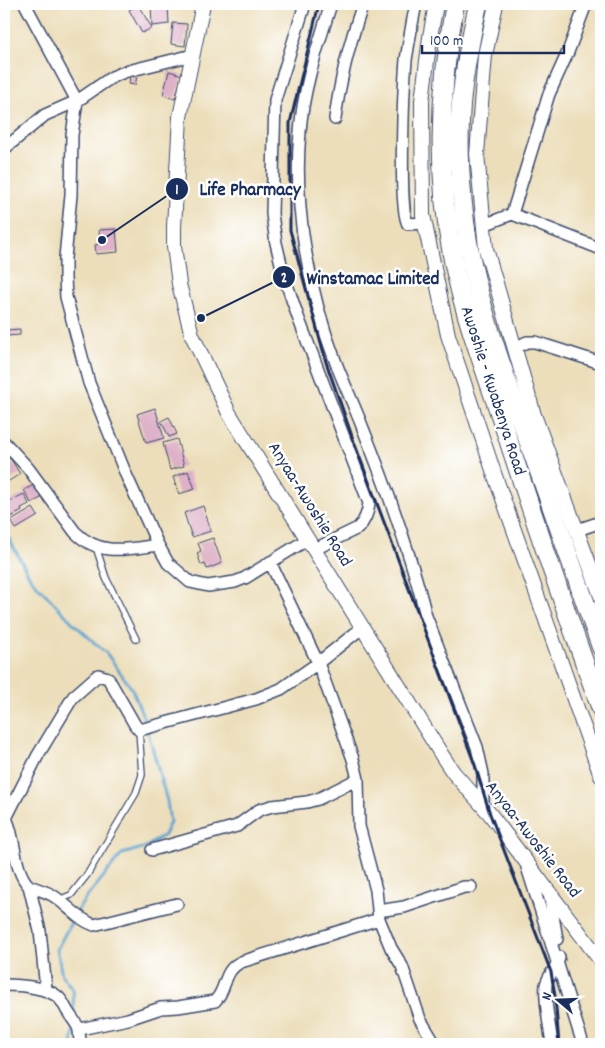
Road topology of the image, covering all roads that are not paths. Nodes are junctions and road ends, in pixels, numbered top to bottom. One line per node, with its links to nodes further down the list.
1 (25, 4): 13 (street)
2 (203, 4): 12 (street, Anyaa-Awoshie Road)
3 (305, 4): 26 (street)
4 (331, 4): 39 (street)
5 (363, 4): 14 (street)
6 (416, 4): 17 (street)
7 (436, 4): 17 (street)
8 (455, 4): 25 (main road, Awoshie - Kwabenya Road)
9 (478, 4): 24 (main road, Awoshie - Kwabenya Road)
10 (496, 4): 18 (street)
11 (586, 4): 16 (street)
12 (194, 55): 13 (street); 26 (street, Anyaa-Awoshie Road)
13 (77, 101): 15 (street); 27 (street)
14 (335, 119)
15 (4, 149)
16 (512, 214): 18 (street); 19 (street)
17 (425, 223): 37 (street)
18 (484, 225): 20 (street)
19 (601, 249)
20 (515, 348): 21 (street); 24 (street)
21 (601, 363)
22 (4, 442): 28 (street)
23 (601, 522): 24 (street)
24 (569, 532): 25 (main road); 30 (street); 33 (main road, Awoshie - Kwabenya Road)
25 (540, 538): 35 (main road, Awoshie - Kwabenya Road)
26 (311, 544): 29 (street); 31 (street, Anyaa-Awoshie Road)
27 (158, 545): 28 (street); 29 (street)
28 (96, 547): 32 (lane)
29 (270, 562): 34 (street)
30 (601, 596)
31 (363, 627): 34 (street); 39 (street, Anyaa-Awoshie Road)
32 (136, 639)
33 (601, 647)
34 (318, 663): 36 (street); 38 (street)
35 (601, 708)
36 (145, 729): 40 (street); 47 (lane)
37 (601, 776)
38 (358, 779): 41 (street); 49 (street)
39 (483, 806): 43 (street, Anyaa-Awoshie Road)
40 (5, 816): 42 (street)
41 (152, 850)
42 (9, 852): 44 (street)
43 (526, 864): 46 (street, Anyaa-Awoshie Road); 51 (street)
44 (30, 886): 47 (street); 53 (street)
45 (471, 888): 49 (street)
46 (549, 893): 50 (street, Anyaa-Awoshie Road); 51 (street)
47 (59, 900): 48 (street)
48 (177, 904)
49 (379, 915): 54 (street); 56 (street)
50 (601, 961)
51 (558, 963): 57 (street); 58 (street)
52 (4, 985): 53 (street)
53 (46, 990): 54 (street)
54 (76, 1023): 55 (street)
55 (80, 1044)
56 (436, 1044)
57 (552, 1044)
58 (583, 1044)

